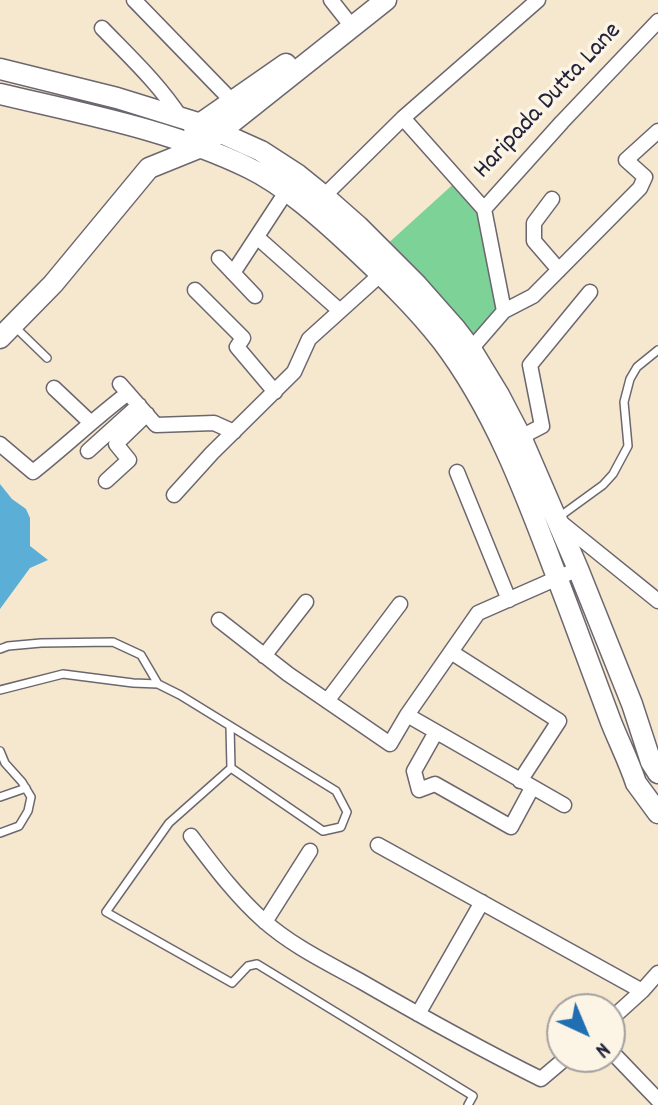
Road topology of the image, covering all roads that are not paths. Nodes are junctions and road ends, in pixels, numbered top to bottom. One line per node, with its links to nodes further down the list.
1 (134, 0): 11 (street)
2 (331, 0): 6 (street)
3 (368, 0): 6 (street)
4 (386, 0): 14 (street)
5 (538, 0): 13 (street)
6 (346, 19): 11 (street)
7 (658, 21): 22 (street, Haripada Dutta Lane)
8 (102, 28): 12 (street)
9 (0, 69): 12 (street)
10 (0, 94): 16 (street)
11 (232, 101): 14 (street)
12 (181, 118): 14 (street)
13 (403, 118): 20 (street); 22 (street)
14 (210, 127): 16 (street); 17 (street); 20 (street)
15 (658, 131): 25 (street)
16 (179, 140): 17 (street); 18 (street)
17 (201, 147): 18 (street); 19 (street)
18 (149, 168): 33 (street)
19 (286, 192): 23 (street); 27 (street)
20 (324, 196): 34 (street)
21 (552, 199): 25 (street)
22 (484, 209): 32 (street, Haripada Dutta Lane)
23 (258, 238): 26 (street); 31 (street)
24 (219, 258): 26 (street)
25 (559, 270): 32 (street)
26 (233, 273): 30 (street)
27 (381, 274): 31 (street); 50 (street)
28 (195, 290): 38 (street)
29 (590, 292): 42 (street)
30 (255, 296)
31 (339, 310): 38 (street)
32 (504, 311): 34 (street)
33 (7, 332): 36 (lane)
34 (471, 349): 42 (street)
35 (658, 350): 48 (lane)
36 (47, 358)
37 (54, 388): 40 (street)
38 (275, 392): 41 (street)
39 (143, 410): 40 (street); 41 (street); 44 (street); 46 (street)
40 (90, 422): 43 (street)
41 (234, 432): 47 (street)
42 (521, 437): 48 (street)
43 (0, 444)
44 (88, 451)
45 (457, 472): 51 (street)
46 (106, 481)
47 (174, 495)
48 (556, 519): 49 (street); 52 (street)
49 (578, 569): 50 (street); 62 (street)
50 (557, 578): 51 (street); 64 (street)
51 (509, 600): 57 (street)
52 (658, 601)
53 (306, 602): 58 (street)
54 (400, 604): 61 (street)
55 (219, 620): 58 (street)
56 (0, 649): 59 (lane)
57 (451, 652): 63 (street); 71 (street)
58 (264, 656): 61 (street)
59 (158, 684): 60 (lane); 65 (lane)
60 (0, 690)
61 (327, 701): 63 (street)
62 (632, 704): 64 (lane); 70 (street)
63 (407, 715): 66 (street)
64 (610, 719): 75 (street)
65 (230, 726): 69 (lane); 69 (lane)
66 (436, 732): 71 (street); 71 (street)
67 (0, 751): 68 (lane)
68 (3, 764): 72 (lane)
69 (231, 768): 89 (lane)
70 (658, 773)
71 (526, 784): 74 (street)
72 (26, 788): 73 (lane); 76 (lane)
73 (0, 797)
74 (564, 805)
75 (658, 813)
76 (0, 833)
77 (191, 836): 81 (street)
78 (378, 845): 80 (street)
79 (310, 851): 81 (street)
80 (482, 902): 83 (street); 85 (street)
81 (265, 922): 85 (street)
82 (658, 973): 83 (street)
83 (642, 991): 84 (street)
84 (626, 1006)
85 (418, 1014): 87 (street)
86 (626, 1067): 88 (street)
87 (548, 1073)
88 (658, 1100)
89 (468, 1105)

